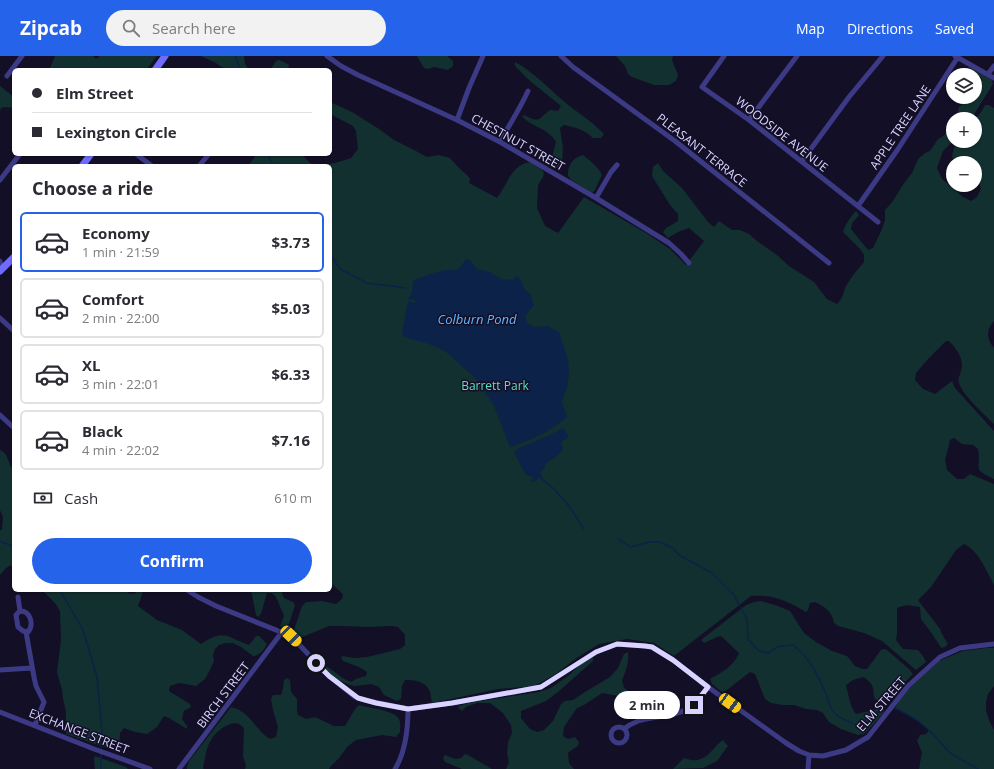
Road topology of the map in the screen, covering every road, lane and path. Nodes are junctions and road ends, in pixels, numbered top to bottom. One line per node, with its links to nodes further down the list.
1 (22, 56): 11 (street)
2 (165, 56): 12 (street)
3 (327, 56): 18 (street, CHESTNUT STREET)
4 (483, 56): 18 (street)
5 (561, 56): 37 (street, PLEASANT TERRACE)
6 (724, 56): 19 (street, WOODSIDE AVENUE)
7 (797, 56): 19 (street)
8 (883, 56): 24 (street)
9 (957, 57): 14 (street); 32 (street, APPLE TREE LANE)
10 (994, 66): 14 (street)
11 (13, 68)
12 (156, 68)
13 (12, 69): 15 (street)
14 (988, 74): 16 (street)
15 (7, 76)
16 (994, 78)
17 (528, 92): 20 (street)
18 (457, 120): 20 (street, CHESTNUT STREET)
19 (748, 120): 24 (street, WOODSIDE AVENUE)
20 (500, 142): 31 (street, CHESTNUT STREET)
21 (18, 156): 25 (street)
22 (139, 156): 27 (street)
23 (207, 156): 28 (street)
24 (802, 161): 32 (street, WOODSIDE AVENUE)
25 (12, 164)
26 (12, 164): 30 (street)
27 (149, 164)
28 (201, 164)
29 (617, 165): 31 (street)
30 (0, 180)
31 (596, 198): 36 (street, CHESTNUT STREET)
32 (858, 206): 33 (street, WOODSIDE AVENUE)
33 (878, 222)
34 (12, 259): 38 (street)
35 (0, 261): 38 (street)
36 (689, 263)
37 (829, 263)
38 (1, 270)
39 (0, 318): 40 (street)
40 (12, 329)
41 (0, 415): 42 (street)
42 (12, 426)
43 (190, 592): 47 (street, ELM STREET)
44 (18, 597): 45 (street)
45 (20, 611): 46 (street); 46 (street)
46 (26, 632): 49 (street)
47 (282, 632): 52 (street, ELM STREET); 59 (street, BIRCH STREET)
48 (994, 644): 56 (street, ELM STREET)
49 (32, 668): 50 (street); 54 (street)
50 (0, 670)
51 (708, 687): 52 (street, ELM STREET); 55 (street); 56 (street, ELM STREET)
52 (408, 709): 60 (street)
53 (0, 712): 54 (street, EXCHANGE STREET)
54 (35, 725): 57 (street, EXCHANGE STREET)
55 (624, 729)
56 (809, 755): 61 (street)
57 (137, 767): 58 (street, EXCHANGE STREET)
58 (150, 769)
59 (179, 769)
60 (394, 769)
61 (808, 769)

